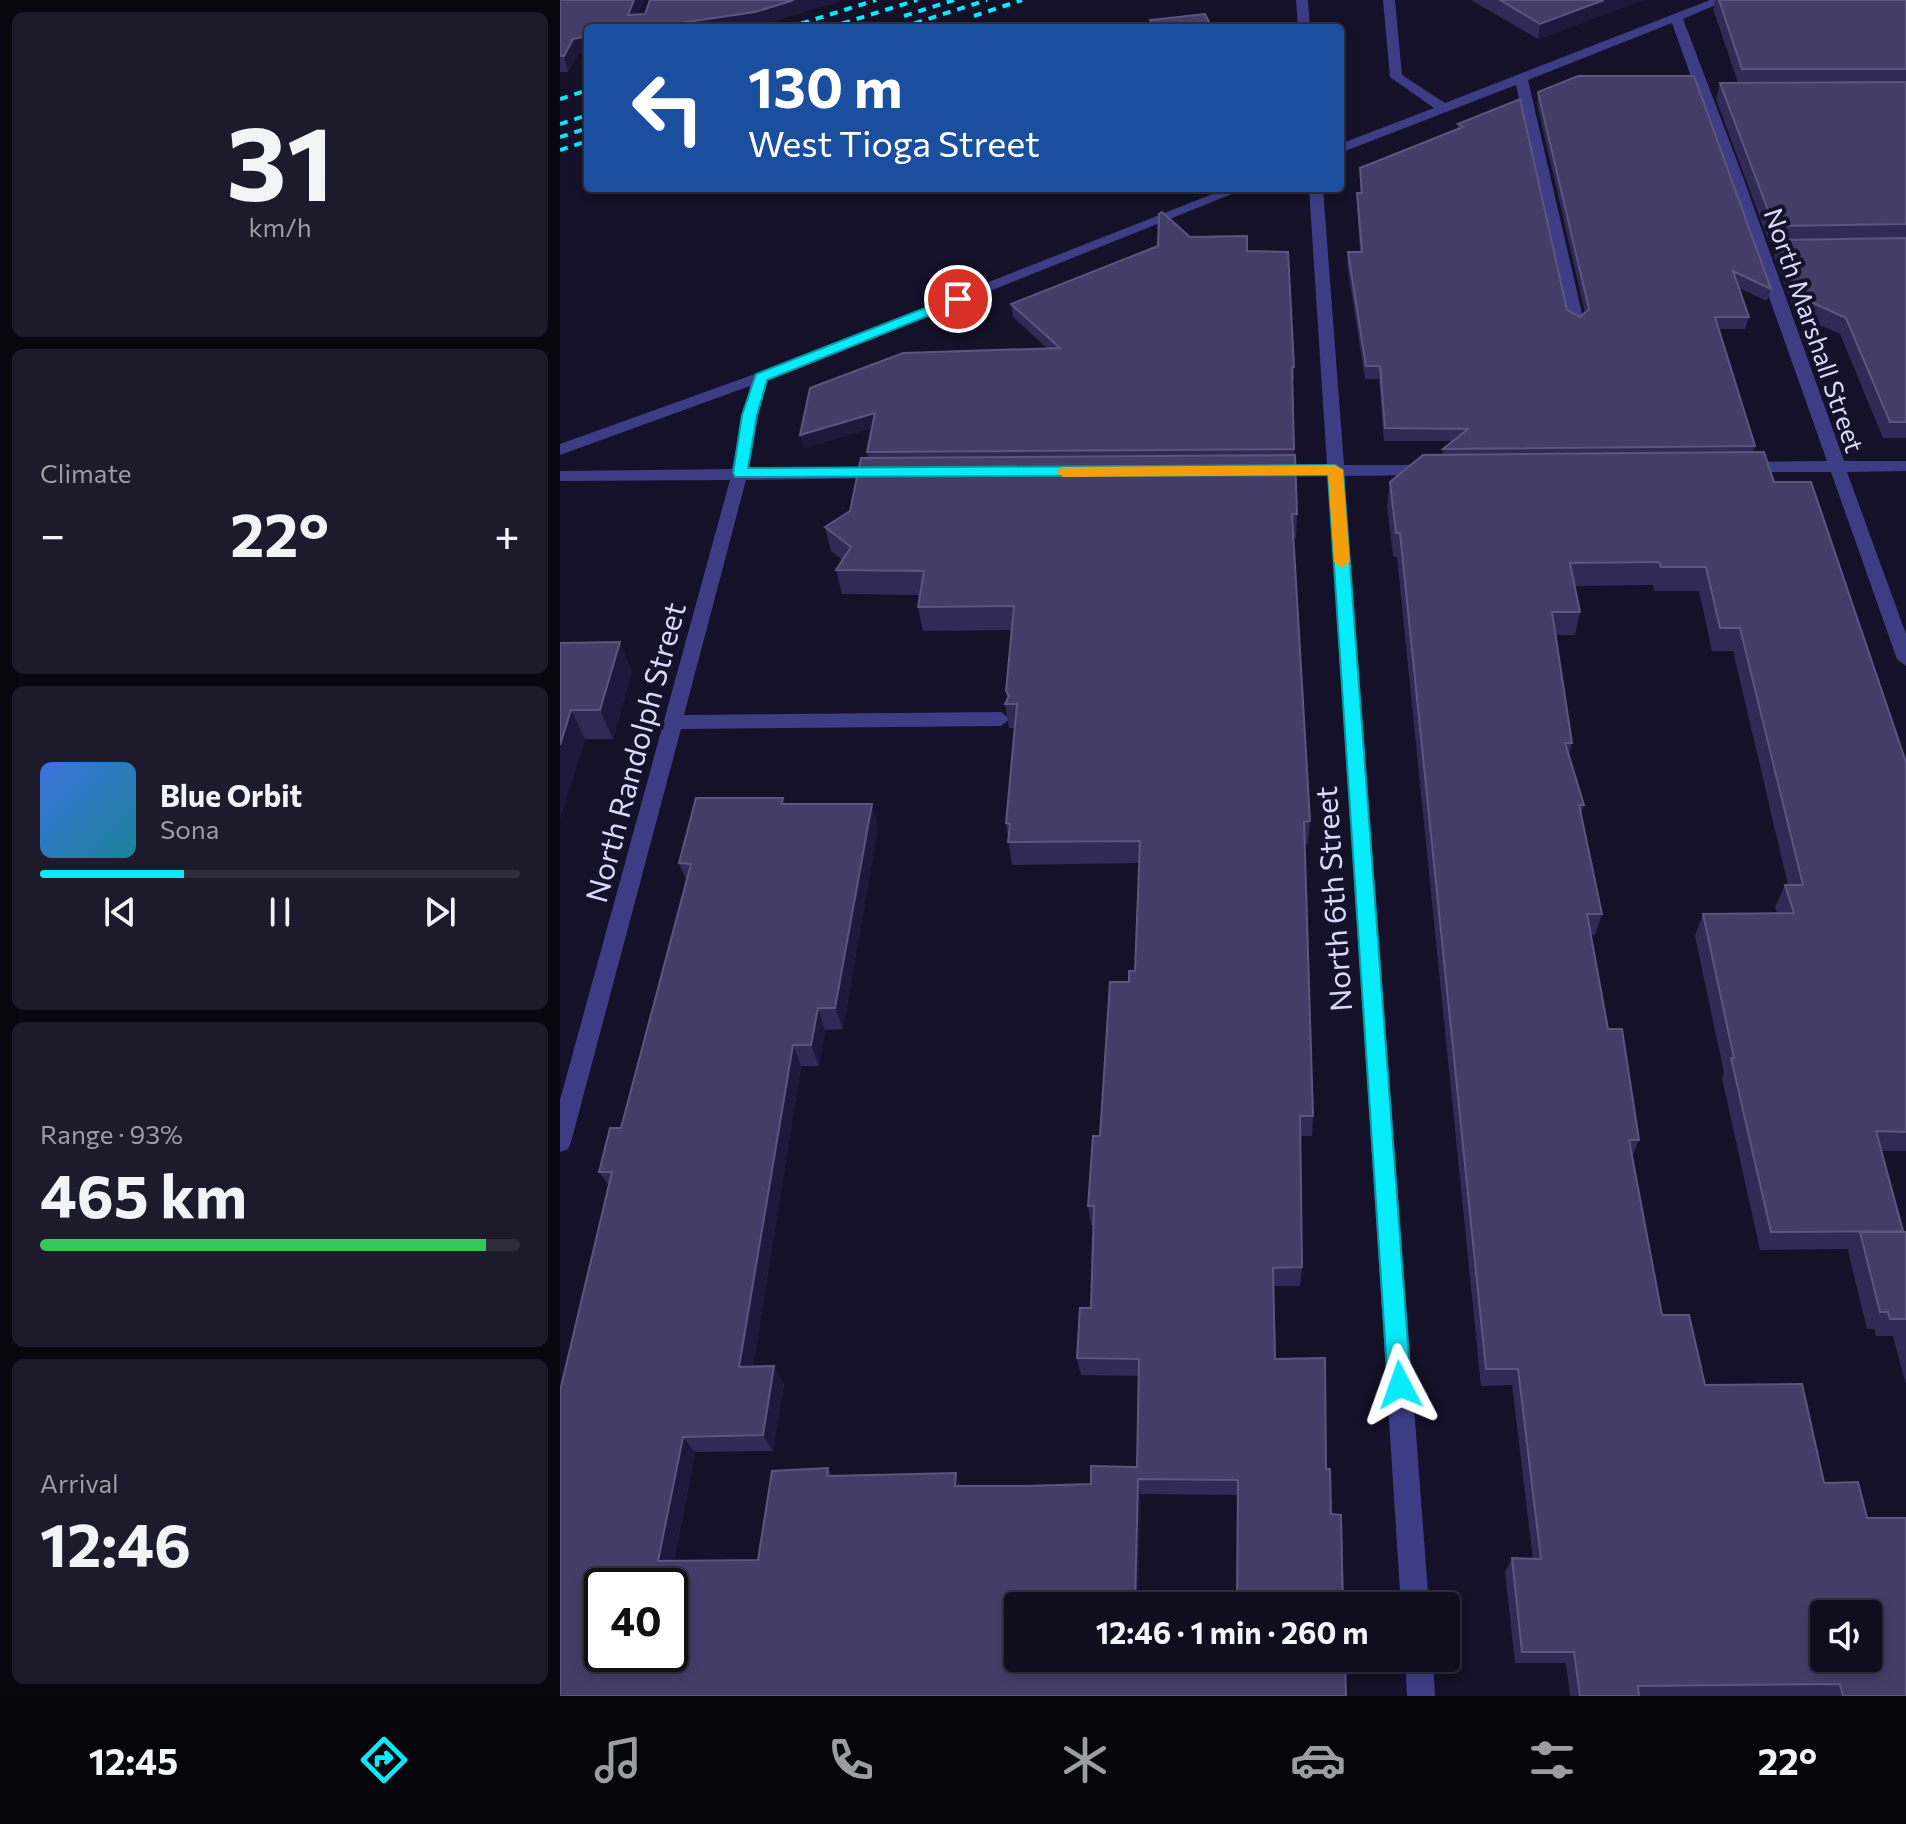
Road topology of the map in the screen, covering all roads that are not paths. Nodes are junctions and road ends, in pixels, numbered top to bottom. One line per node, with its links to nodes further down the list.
1 (1302, 0): 5 (street)
2 (1389, 0): 7 (street)
3 (1721, 0): 4 (street)
4 (1676, 18): 6 (street); 14 (street, North Marshall Street)
5 (1304, 24)
6 (1521, 79): 7 (street); 11 (street)
7 (1445, 109): 8 (street)
8 (1344, 147)
9 (1230, 192): 12 (street)
10 (1316, 192): 18 (street, North 6th Street)
11 (1576, 322)
12 (761, 377): 13 (street); 20 (street, North Randolph Street)
13 (560, 450)
14 (1835, 466): 15 (street); 16 (street); 23 (street, North Marshall Street)
15 (1906, 466)
16 (1724, 467)
17 (1445, 469): 18 (street)
18 (1335, 470): 19 (street); 27 (street, North 6th Street)
19 (1257, 471)
20 (740, 473): 21 (street); 22 (street); 25 (street, North Randolph Street)
21 (895, 473)
22 (560, 476)
23 (1906, 659)
24 (1001, 719): 25 (street)
25 (673, 722): 26 (street, North Randolph Street)
26 (560, 1142)
27 (1414, 1592)
28 (1420, 1672): 29 (street)
29 (1421, 1696)

